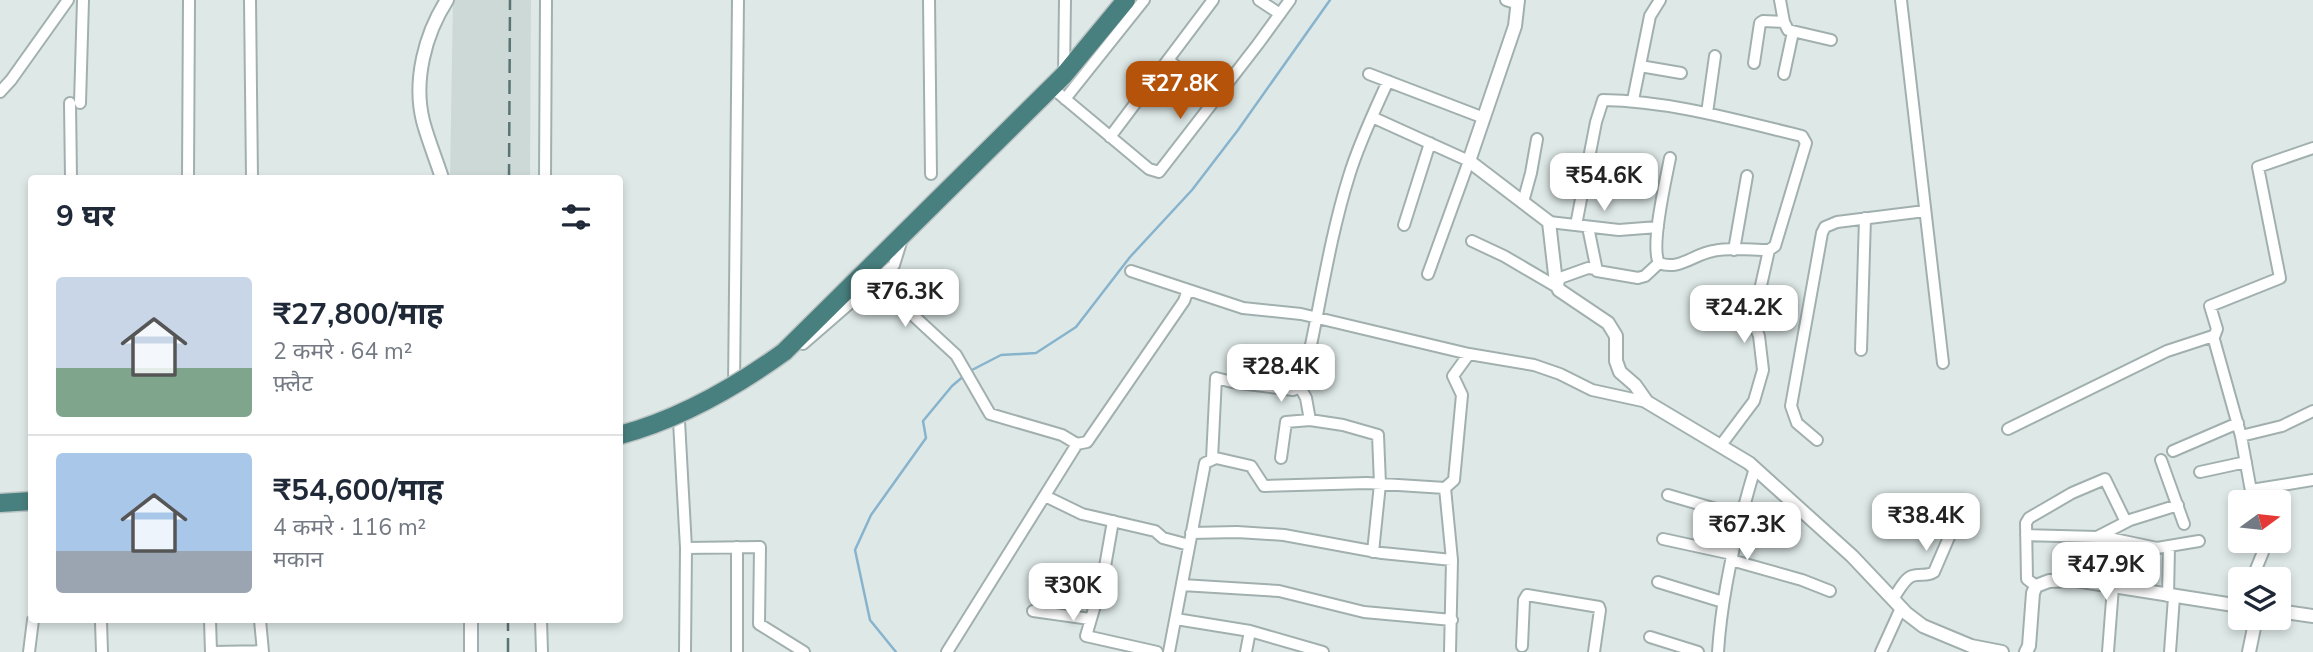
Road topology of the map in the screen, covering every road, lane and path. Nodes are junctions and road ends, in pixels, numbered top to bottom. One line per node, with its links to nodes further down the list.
1 (68, 0): 32 (street)
2 (83, 0): 45 (street)
3 (189, 0): 46 (street)
4 (250, 0): 47 (street)
5 (447, 0): 48 (street)
6 (546, 0): 49 (street)
7 (738, 0): 76 (street)
8 (929, 0): 44 (street)
9 (1065, 0): 31 (street)
10 (1126, 0): 31 (highway)
11 (1144, 0): 31 (street)
12 (1213, 0): 24 (street)
13 (1259, 0): 19 (street)
14 (1290, 0): 19 (street)
15 (1660, 0): 26 (street)
16 (1780, 0): 20 (street)
17 (1901, 0): 52 (street)
18 (1514, 1): 37 (street)
19 (1280, 14): 33 (street)
20 (1784, 22): 21 (street); 25 (street)
21 (1793, 32): 22 (street); 29 (street)
22 (1831, 40)
23 (1716, 56): 35 (street)
24 (1168, 60): 33 (street); 38 (street)
25 (1754, 63)
26 (1640, 66): 27 (street); 34 (street)
27 (1681, 73)
28 (1369, 74): 30 (street)
29 (1784, 74)
30 (1388, 81): 36 (street); 37 (street)
31 (1060, 87): 38 (street); 59 (highway)
32 (0, 92)
33 (1217, 98): 38 (street)
34 (1633, 100): 35 (street); 56 (street)
35 (1707, 113): 62 (street)
36 (1372, 117): 40 (street); 70 (street)
37 (1484, 118): 43 (street)
38 (1110, 137)
39 (1537, 139): 51 (street)
40 (1430, 143): 43 (street); 55 (street)
41 (2313, 148): 71 (street)
42 (1670, 158): 58 (street)
43 (1469, 161): 51 (street); 66 (street)
44 (931, 174)
45 (71, 175)
46 (188, 175)
47 (252, 175)
48 (441, 175)
49 (545, 175)
50 (1747, 177): 61 (street)
51 (1522, 202): 54 (street)
52 (1925, 211): 53 (street); 74 (street)
53 (1865, 218): 72 (street); 85 (street)
54 (1549, 222): 56 (street); 68 (street)
55 (1404, 225)
56 (1576, 225): 57 (street)
57 (1588, 227): 58 (street); 64 (street)
58 (1658, 227): 63 (street)
59 (902, 237): 67 (street); 83 (highway, bridge)
60 (1472, 241): 68 (street)
61 (1734, 250): 62 (street); 63 (street)
62 (1769, 250): 88 (street)
63 (1659, 263): 64 (street)
64 (1596, 269): 68 (street)
65 (1131, 271): 69 (street)
66 (1428, 274)
67 (876, 281): 76 (street); 87 (street)
68 (1557, 287): 77 (street)
69 (1188, 290): 70 (street); 87 (street)
70 (1318, 318): 73 (street); 75 (street)
71 (2214, 337): 81 (street); 82 (street)
72 (1861, 350)
73 (1469, 354): 77 (street); 98 (street)
74 (1943, 363)
75 (1300, 387): 80 (street); 91 (street)
76 (734, 393): 79 (street)
77 (1647, 402): 88 (street)
78 (2313, 411): 84 (street)
79 (680, 421): 86 (street); 119 (street)
80 (1310, 421): 90 (street); 97 (street)
81 (2238, 423): 84 (street); 89 (street)
82 (2008, 429)
83 (623, 434)
84 (2242, 436): 93 (street)
85 (1817, 440)
86 (623, 441)
87 (1077, 444): 103 (street)
88 (1721, 445): 94 (street)
89 (2173, 451)
90 (1281, 458)
91 (1212, 459): 97 (street); 114 (street)
92 (2161, 460): 107 (street)
93 (2246, 462): 95 (street); 100 (street)
94 (1755, 468): 108 (street); 130 (street)
95 (2200, 471)
96 (2313, 480): 100 (street)
97 (1380, 484): 98 (street); 120 (street)
98 (1444, 488): 122 (street)
99 (28, 490): 101 (highway)
100 (2251, 490)
101 (0, 492)
102 (1668, 495): 108 (street)
103 (1045, 496): 109 (street); 159 (street)
104 (1965, 500): 130 (street)
105 (28, 501): 106 (highway)
106 (0, 503)
107 (2178, 505): 110 (street); 111 (street)
108 (1741, 516): 121 (street)
109 (1114, 521): 114 (street); 135 (street)
110 (2126, 522): 112 (street); 113 (street)
111 (2184, 524)
112 (2026, 535): 113 (street); 125 (street)
113 (2100, 536): 118 (street); 126 (street)
114 (1190, 539): 120 (street); 124 (street)
115 (1663, 539): 121 (street)
116 (2199, 541): 118 (street)
117 (737, 547): 119 (street); 144 (street); 145 (street)
118 (2169, 547): 128 (street)
119 (686, 548): 156 (street)
120 (1373, 552): 122 (street)
121 (1732, 557): 127 (street); 129 (street)
122 (1452, 560): 137 (street)
123 (1658, 582): 129 (street)
124 (1182, 585): 136 (street); 137 (street)
125 (2036, 586): 126 (street); 170 (street)
126 (2113, 587): 128 (street); 171 (street)
127 (1830, 591)
128 (2171, 597): 131 (street); 172 (street)
129 (1723, 603): 167 (street)
130 (1897, 603): 168 (street); 169 (street)
131 (2228, 604)
132 (1033, 611): 135 (street)
133 (2291, 613): 134 (street)
134 (2313, 616)
135 (1090, 619): 160 (street)
136 (1176, 619): 147 (street); 161 (street)
137 (1452, 620): 164 (street)
138 (33, 623): 150 (street)
139 (101, 623): 151 (street)
140 (210, 623): 152 (street)
141 (260, 623): 153 (street)
142 (471, 623): 154 (street)
143 (541, 623): 155 (street)
144 (737, 624): 145 (street); 157 (street)
145 (759, 624): 158 (street)
146 (2254, 630): 173 (street)
147 (1250, 631): 162 (street); 163 (street)
148 (1650, 637): 166 (street)
149 (1522, 646): 165 (street)
150 (29, 652)
151 (102, 652)
152 (211, 652): 153 (street)
153 (263, 652)
154 (471, 652)
155 (542, 652)
156 (684, 652)
157 (737, 652)
158 (804, 652)
159 (947, 652)
160 (1157, 652)
161 (1169, 652)
162 (1246, 652)
163 (1323, 652)
164 (1450, 652)
165 (1594, 652)
166 (1698, 652)
167 (1718, 652)
168 (1881, 652)
169 (2001, 652)
170 (2026, 652)
171 (2108, 652)
172 (2170, 652)
173 (2249, 652)

